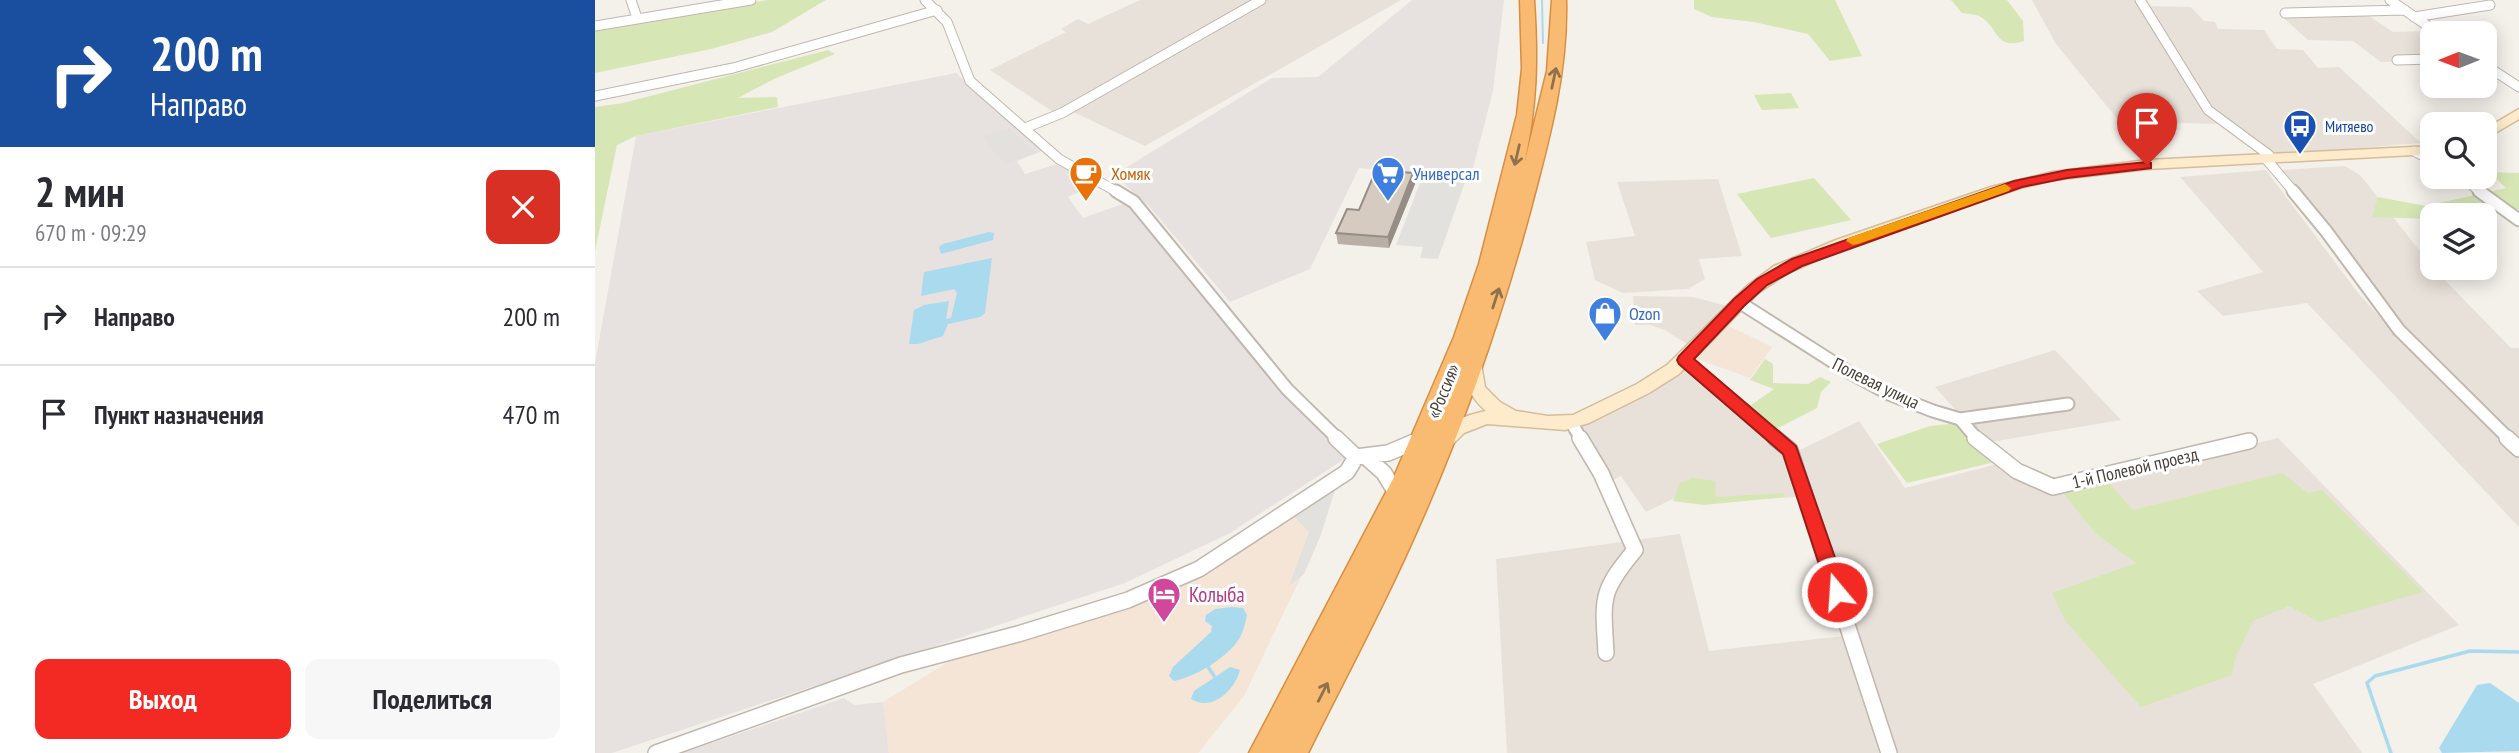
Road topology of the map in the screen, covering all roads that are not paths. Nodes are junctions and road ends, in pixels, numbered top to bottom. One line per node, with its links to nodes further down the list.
1 (631, 0): 14 (street)
2 (751, 0): 14 (street)
3 (925, 0): 10 (street)
4 (1261, 0): 24 (street)
5 (1527, 0): 30 (highway, «Россия», one-way to 30)
6 (1559, 0): 34 (highway, «Россия», one-way to 6)
7 (2140, 0): 28 (street)
8 (2390, 0): 11 (street)
9 (2481, 0): 13 (street)
10 (937, 10): 21 (street); 24 (street)
11 (2405, 10): 12 (street); 13 (street)
12 (2285, 13)
13 (2414, 17): 15 (street)
14 (637, 18): 16 (street)
15 (2420, 21)
16 (595, 26)
17 (2420, 59): 18 (street)
18 (2397, 60)
19 (2497, 73): 20 (street)
20 (2519, 87)
21 (595, 96)
22 (2519, 113): 23 (street)
23 (2497, 127)
24 (1025, 128): 42 (street)
25 (2414, 151): 26 (street); 27 (street); 28 (street)
26 (2420, 151)
27 (2420, 154)
28 (2266, 159): 32 (street); 41 (street)
29 (2476, 189): 31 (street)
30 (1504, 212): 40 (highway); 44 (highway, «Россия»)
31 (2519, 220)
32 (1739, 302): 33 (street); 37 (street, Полевая улица)
33 (1684, 360): 38 (street); 49 (street)
34 (1474, 362): 36 (street); 40 (highway, «Россия»)
35 (2068, 404): 37 (street, Полевая улица)
36 (1513, 416): 38 (street); 40 (street)
37 (1960, 419): 39 (street, 1-й Полевой проезд)
38 (1571, 422): 45 (street)
39 (2249, 441)
40 (1426, 446): 42 (street); 43 (highway); 48 (highway, «Россия», one-way to 40)
41 (2519, 449)
42 (1361, 457): 43 (street); 46 (street)
43 (1393, 488): 44 (highway)
44 (1354, 585): 47 (highway, «Россия»)
45 (1606, 653)
46 (656, 753)
47 (1264, 753)
48 (1292, 753)
49 (1889, 753)

